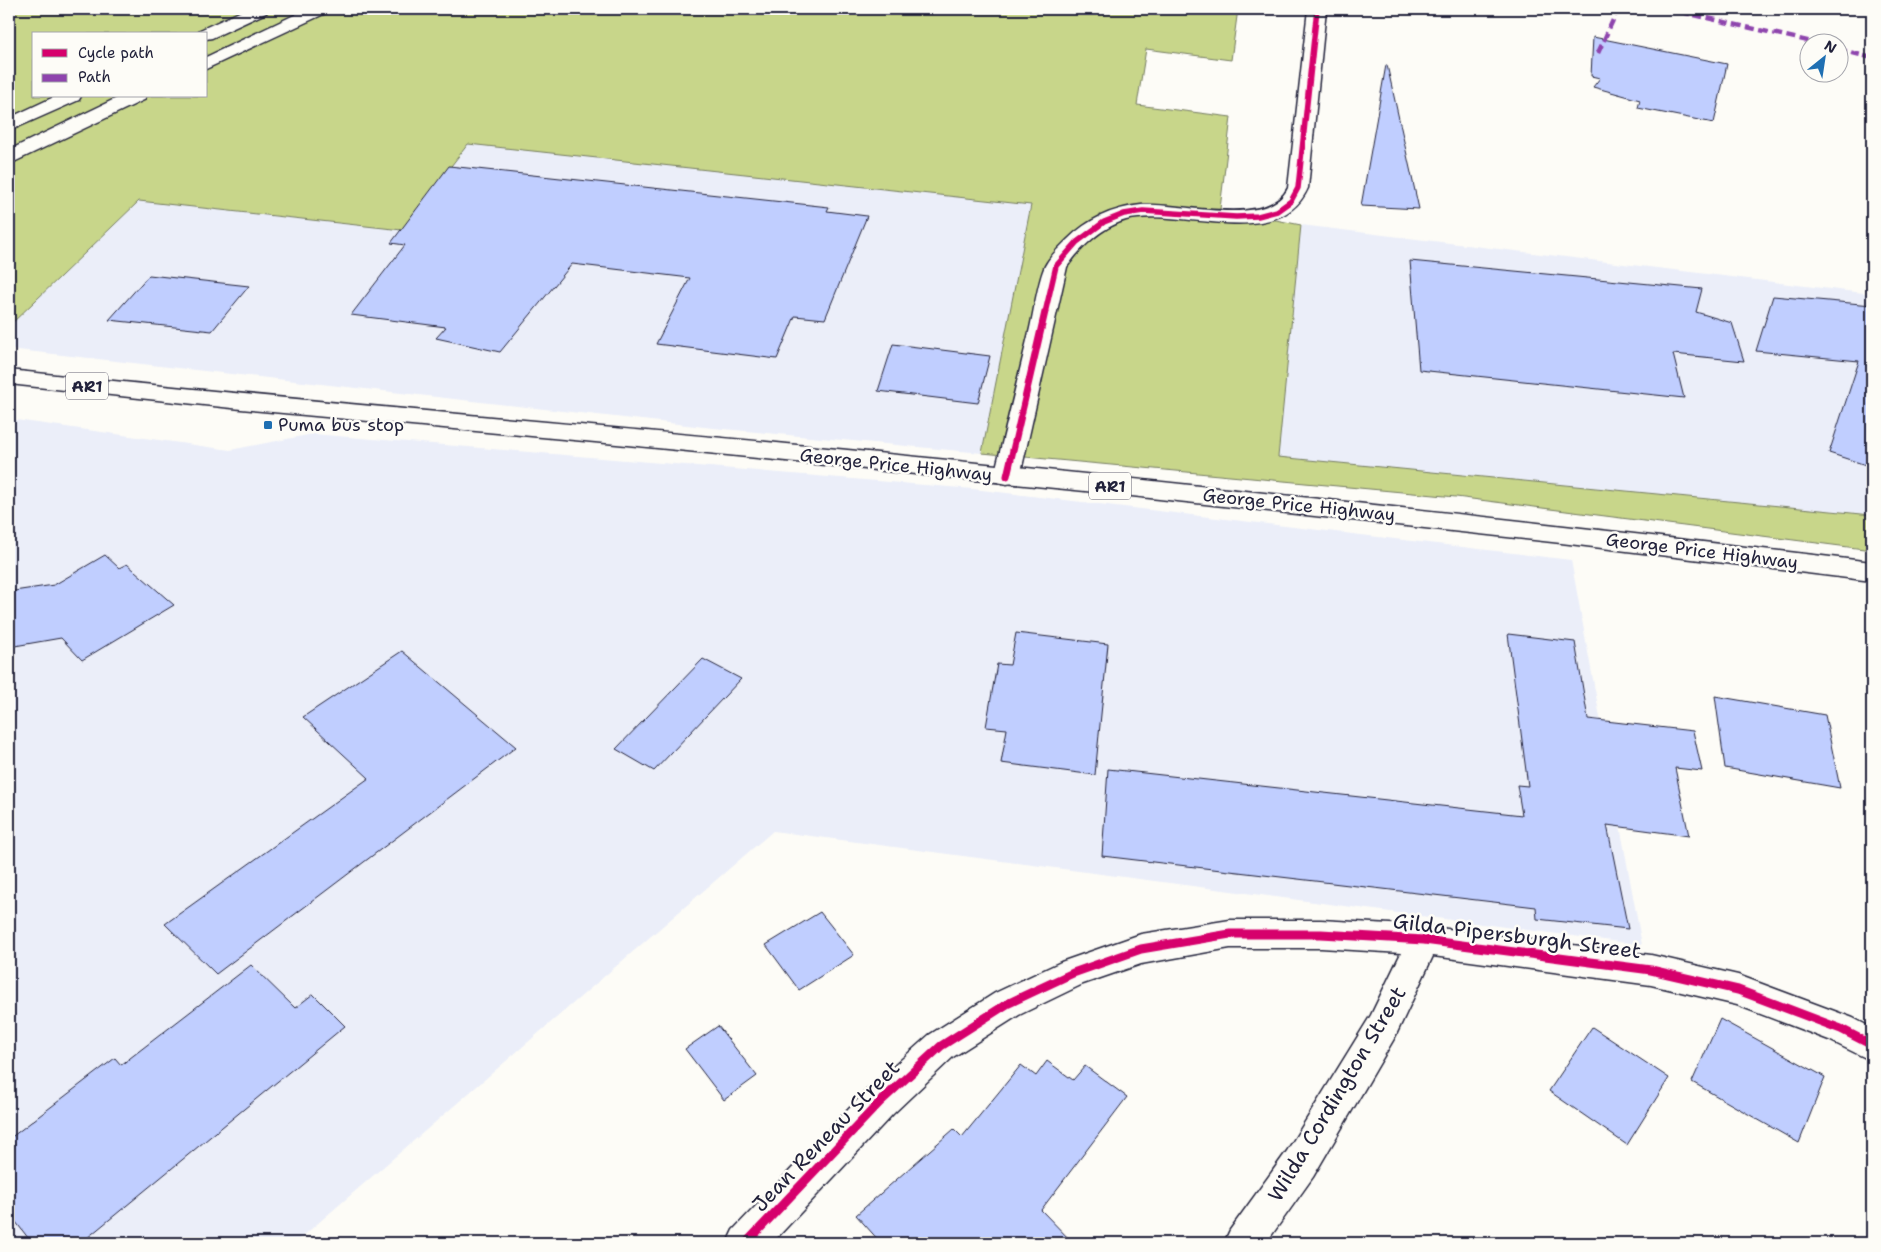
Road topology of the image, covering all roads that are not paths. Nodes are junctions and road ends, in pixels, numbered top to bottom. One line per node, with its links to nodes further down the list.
1 (260, 9): 4 (main road)
2 (320, 9): 5 (main road)
3 (1317, 9): 11 (main road)
4 (208, 33)
5 (208, 63)
6 (68, 98): 8 (main road)
7 (133, 98): 9 (main road)
8 (9, 125)
9 (9, 157)
10 (9, 377): 11 (main road, George Price Highway / AR1)
11 (1007, 476): 12 (main road, George Price Highway / AR1)
12 (1872, 572)
13 (1424, 940): 14 (main road, Gilda Pipersburgh Street); 15 (main road, Gilda Pipersburgh Street); 17 (main road, Wilda Cordington Street)
14 (1007, 1004): 16 (main road, Jean Reneau Street)
15 (1872, 1046)
16 (746, 1243)
17 (1243, 1243)

